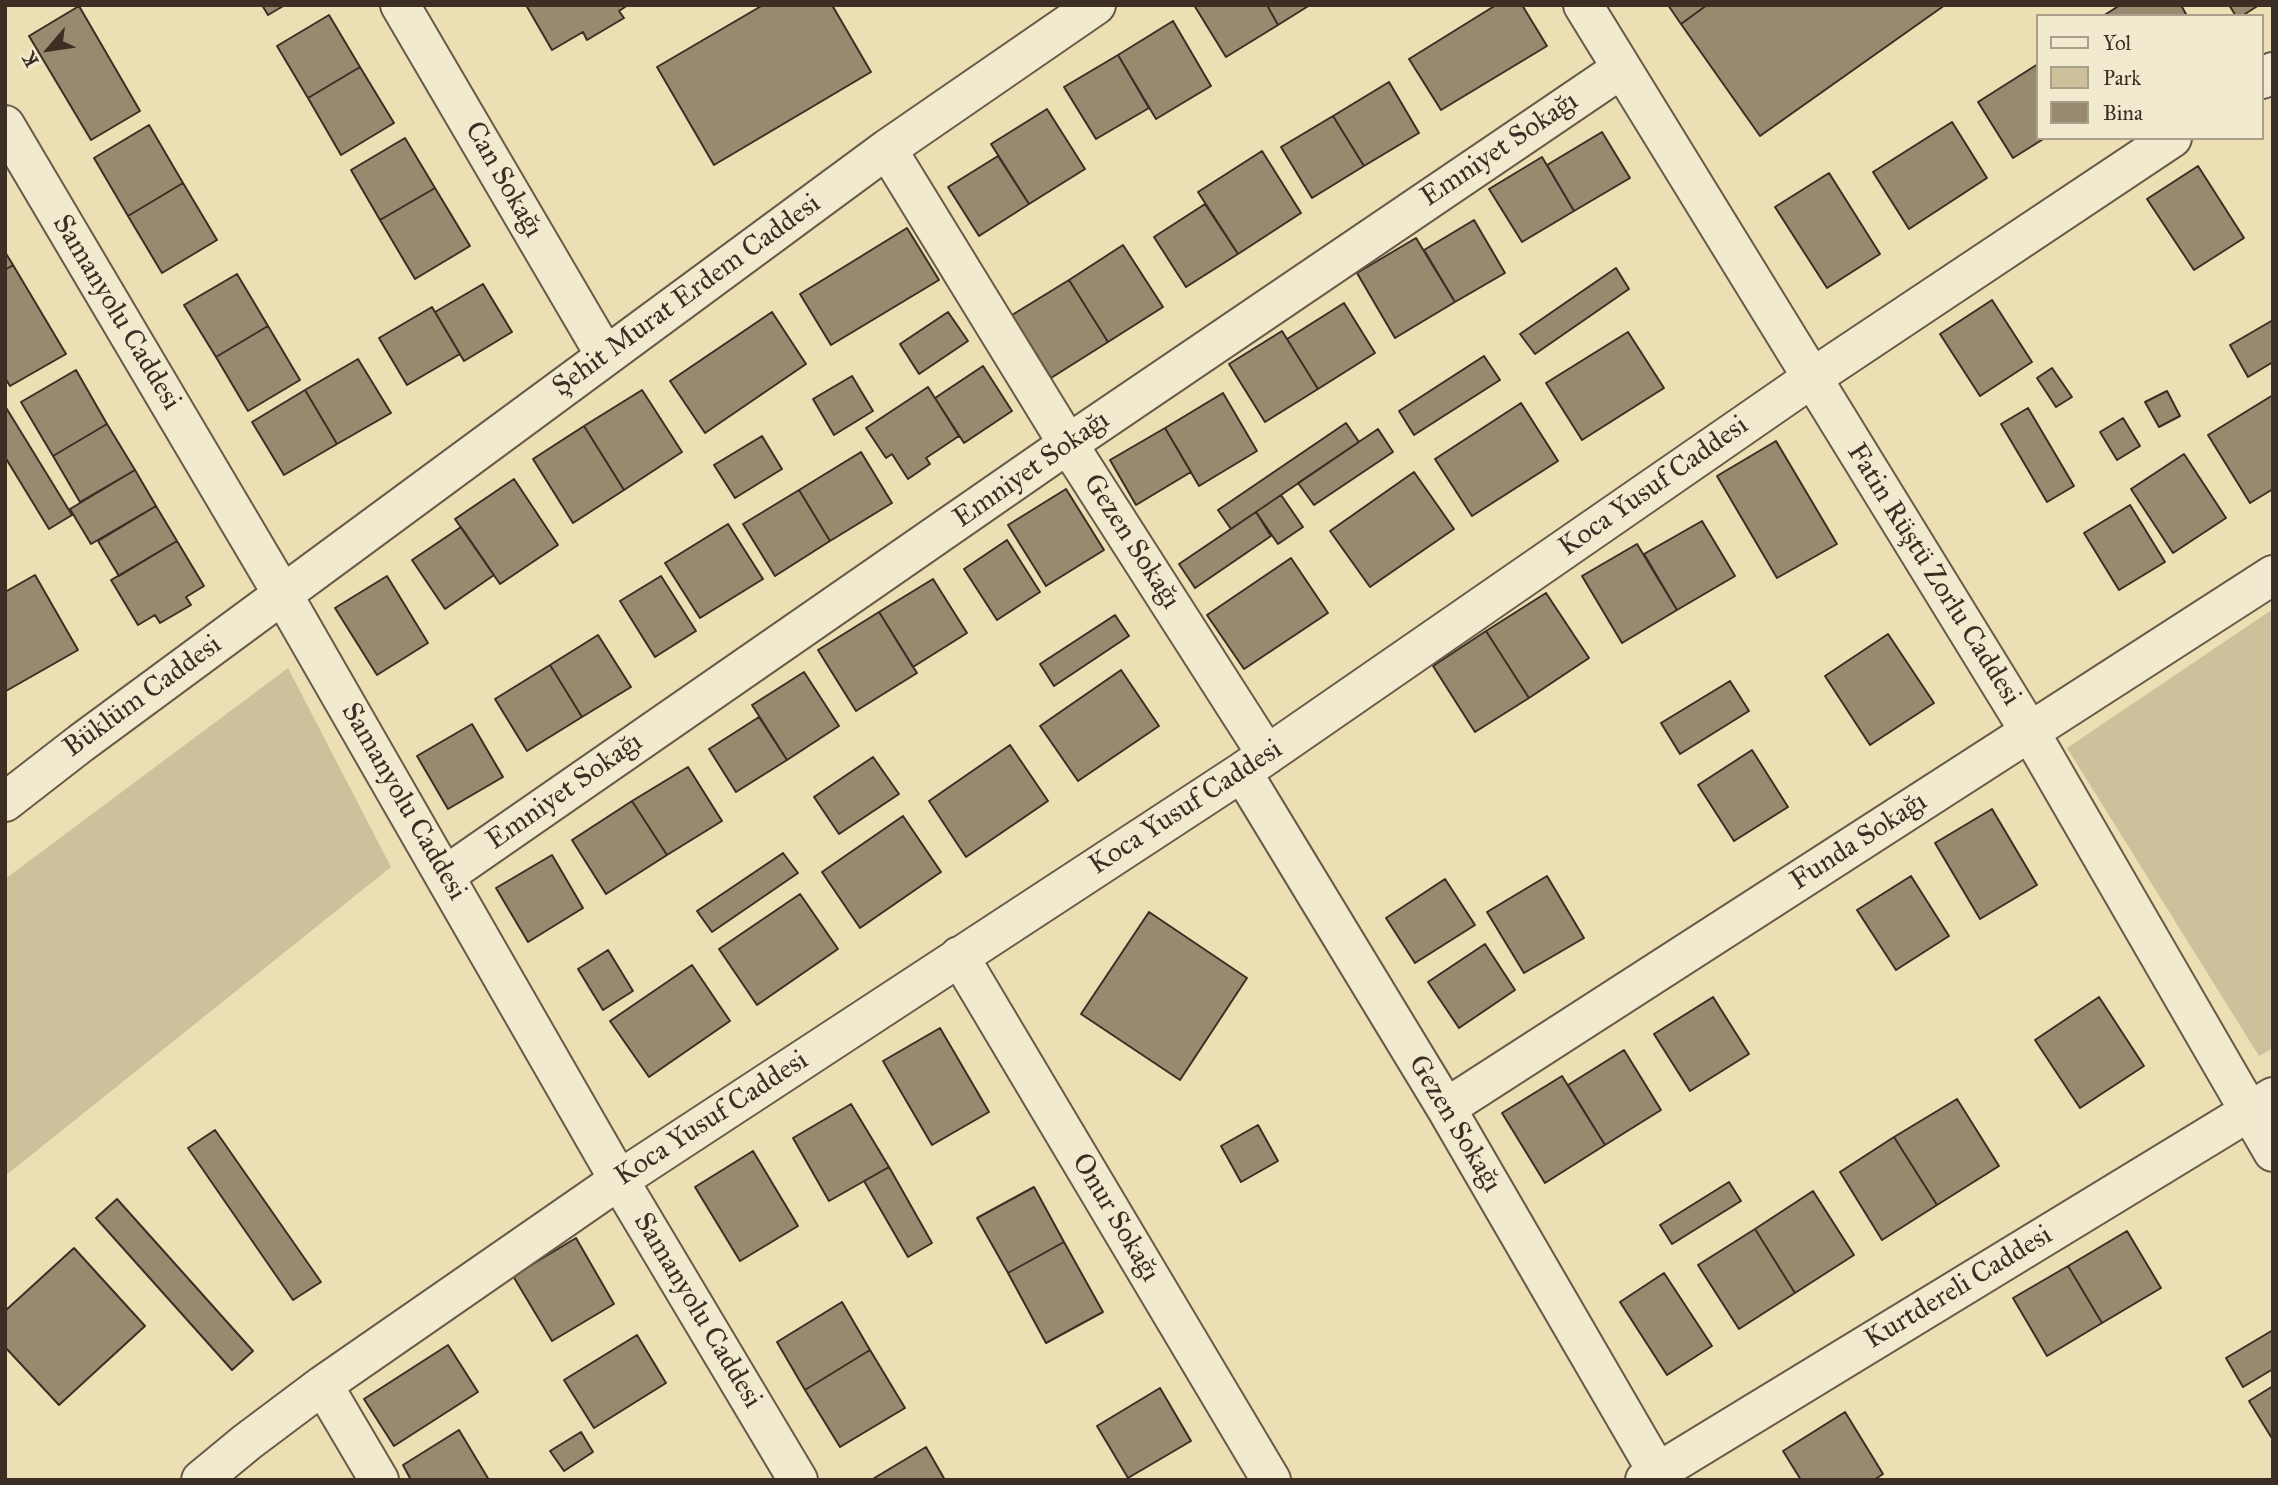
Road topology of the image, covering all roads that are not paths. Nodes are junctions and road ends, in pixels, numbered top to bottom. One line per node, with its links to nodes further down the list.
1 (400, 5): 8 (street, Can Sokağı)
2 (1096, 5): 7 (street, Şehit Murat Erdem Caddesi)
3 (1583, 5): 4 (street, Fatin Rüştü Zorlu Caddesi)
4 (1621, 69): 9 (street, Fatin Rüştü Zorlu Caddesi); 10 (street, Emniyet Sokağı)
5 (5, 125): 12 (street, Samanyolu Caddesi)
6 (2169, 140): 9 (street, Koca Yusuf Caddesi)
7 (887, 149): 8 (street, Şehit Murat Erdem Caddesi); 10 (street, Gezen Sokağı)
8 (605, 355): 12 (street, Şehit Murat Erdem Caddesi)
9 (1812, 378): 13 (street, Fatin Rüştü Zorlu Caddesi); 14 (street, Koca Yusuf Caddesi)
10 (1068, 444): 14 (street, Gezen Sokağı); 16 (street, Emniyet Sokağı)
11 (2273, 575): 13 (street, Funda Sokağı)
12 (283, 595): 15 (street, Büklüm Caddesi); 16 (street, Samanyolu Caddesi)
13 (2030, 732): 18 (street, Fatin Rüştü Zorlu Caddesi); 19 (street, Funda Sokağı)
14 (1254, 763): 17 (street, Koca Yusuf Caddesi); 19 (street, Gezen Sokağı)
15 (10, 787)
16 (446, 875): 21 (street, Samanyolu Caddesi)
17 (960, 956): 21 (street, Koca Yusuf Caddesi); 27 (street, Onur Sokağı)
18 (2261, 1104): 20 (street, Fatin Rüştü Zorlu Caddesi); 23 (street, Kurtdereli Caddesi)
19 (1446, 1108): 23 (street, Gezen Sokağı)
20 (2273, 1152)
21 (619, 1180): 22 (street, Koca Yusuf Caddesi); 26 (street, Samanyolu Caddesi)
22 (323, 1385): 24 (street, Koca Yusuf Caddesi); 25 (street)
23 (1655, 1477)
24 (201, 1480)
25 (379, 1480)
26 (798, 1480)
27 (1271, 1480)

